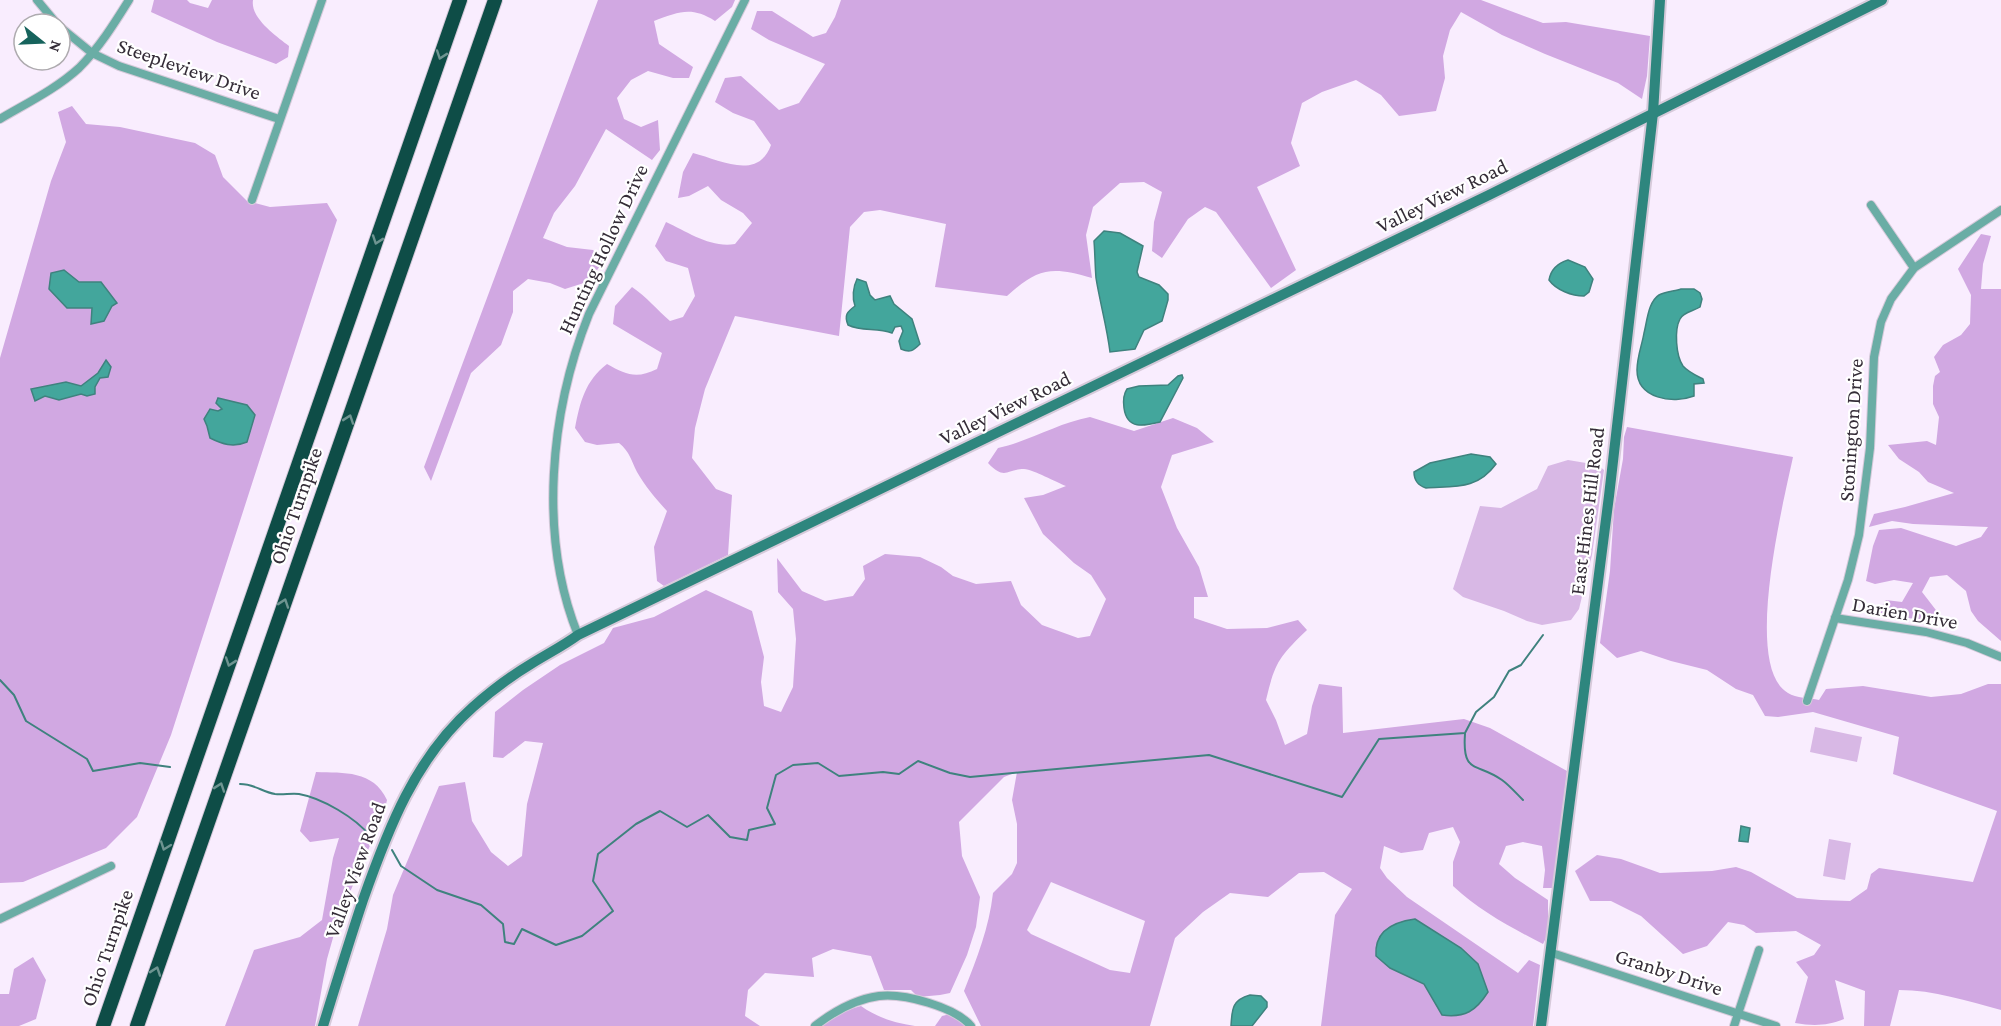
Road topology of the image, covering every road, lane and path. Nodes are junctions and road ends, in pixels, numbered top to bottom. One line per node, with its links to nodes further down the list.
1 (37, 0): 9 (street)
2 (129, 0): 11 (street)
3 (321, 0): 14 (street)
4 (460, 0): 28 (highway, Ohio Turnpike, one-way to 28)
5 (495, 0): 29 (highway, Ohio Turnpike, one-way to 5)
6 (745, 0): 20 (street, Hunting Hollow Drive)
7 (1660, 0): 12 (main road, East Hines Hill Road)
8 (1882, 0): 12 (main road, Valley View Road)
9 (47, 12)
10 (72, 37): 11 (street, Steepleview Drive)
11 (92, 53): 13 (street); 14 (street, Steepleview Drive)
12 (1653, 113): 20 (main road, Valley View Road); 26 (main road, East Hines Hill Road)
13 (0, 119)
14 (279, 119): 15 (street)
15 (252, 200)
16 (1872, 205): 18 (street)
17 (2001, 210): 18 (street, Stonington Drive)
18 (1914, 268): 19 (street, Stonington Drive)
19 (1835, 618): 21 (street, Darien Drive); 22 (street, Stonington Drive)
20 (578, 635): 30 (main road, Valley View Road)
21 (2001, 657)
22 (1807, 701)
23 (111, 866): 24 (street)
24 (0, 919)
25 (1759, 950): 27 (street)
26 (1552, 953): 27 (street, Granby Drive); 33 (main road, East Hines Hill Road)
27 (1738, 1014): 34 (street); 35 (street, Granby Drive)
28 (103, 1026)
29 (136, 1026)
30 (323, 1026)
31 (815, 1026): 32 (street)
32 (972, 1026)
33 (1541, 1026)
34 (1734, 1026)
35 (1776, 1026)

